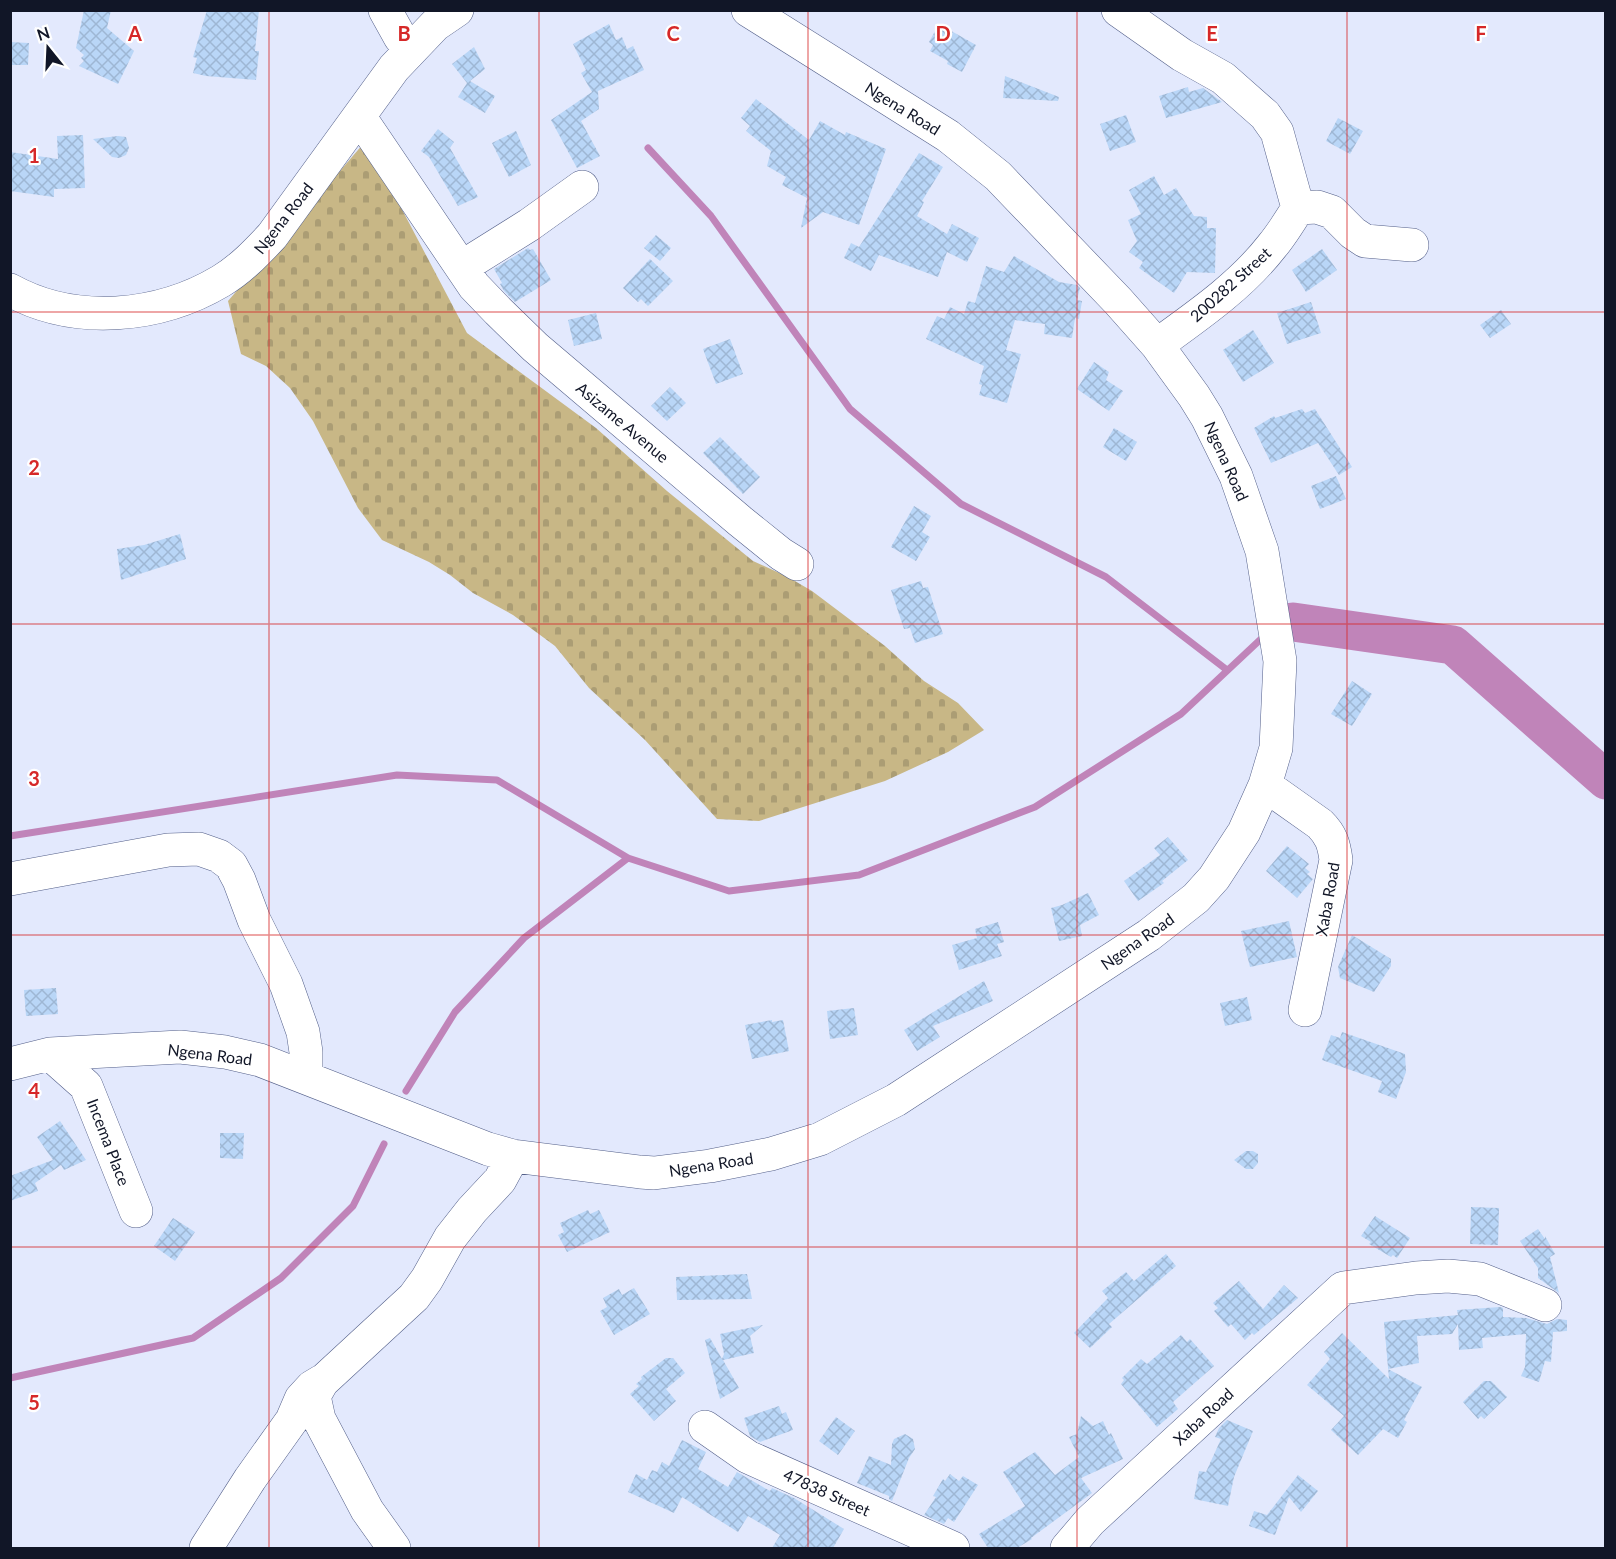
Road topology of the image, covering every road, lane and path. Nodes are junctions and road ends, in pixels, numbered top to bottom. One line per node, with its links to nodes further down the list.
1 (385, 10): 5 (street)
2 (457, 10): 5 (street, Ngena Road)
3 (748, 10): 12 (street, Ngena Road)
4 (1118, 10): 8 (street)
5 (411, 50): 6 (street, Ngena Road)
6 (358, 116): 10 (street, Asizame Avenue); 11 (street, Ngena Road)
7 (582, 187): 10 (street)
8 (1298, 208): 9 (street); 12 (street, 200282 Street)
9 (1412, 245)
10 (462, 267): 13 (street, Asizame Avenue)
11 (10, 290)
12 (1157, 345): 14 (street, Ngena Road)
13 (797, 564)
14 (1265, 785): 16 (street, Xaba Road); 20 (street, Ngena Road)
15 (10, 879): 19 (street)
16 (1305, 1010)
17 (50, 1054): 18 (street, Ngena Road); 19 (street, Ngena Road); 21 (street, Incema Place)
18 (10, 1064)
19 (306, 1077): 20 (street, Ngena Road)
20 (513, 1156): 23 (street)
21 (136, 1211)
22 (1545, 1305): 28 (street, Xaba Road)
23 (324, 1380): 25 (street); 26 (street)
24 (705, 1427): 27 (street, 47838 Street)
25 (206, 1548)
26 (394, 1548)
27 (953, 1548)
28 (1067, 1548)

